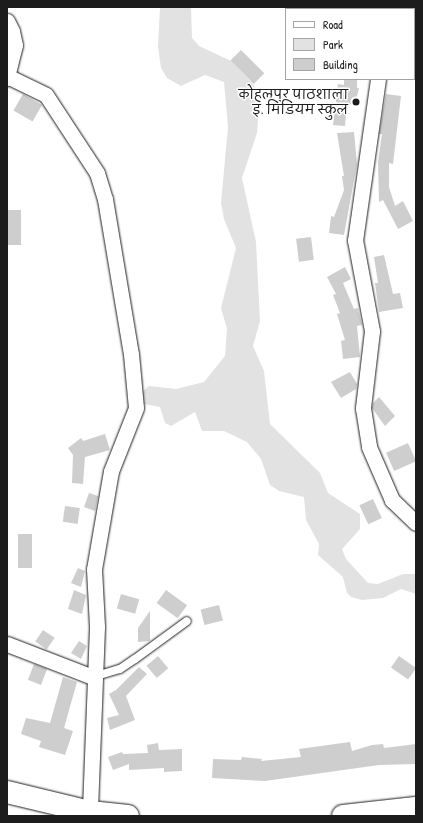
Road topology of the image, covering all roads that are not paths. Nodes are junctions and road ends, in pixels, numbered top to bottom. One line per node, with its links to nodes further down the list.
1 (7, 21): 2 (street)
2 (7, 77): 7 (street)
3 (378, 80): 4 (street)
4 (416, 523)
5 (187, 621): 7 (lane)
6 (7, 644): 7 (street)
7 (93, 677): 10 (street)
8 (7, 792): 10 (main road)
9 (416, 808): 12 (main road)
10 (90, 812): 11 (main road)
11 (128, 816)
12 (343, 816)

